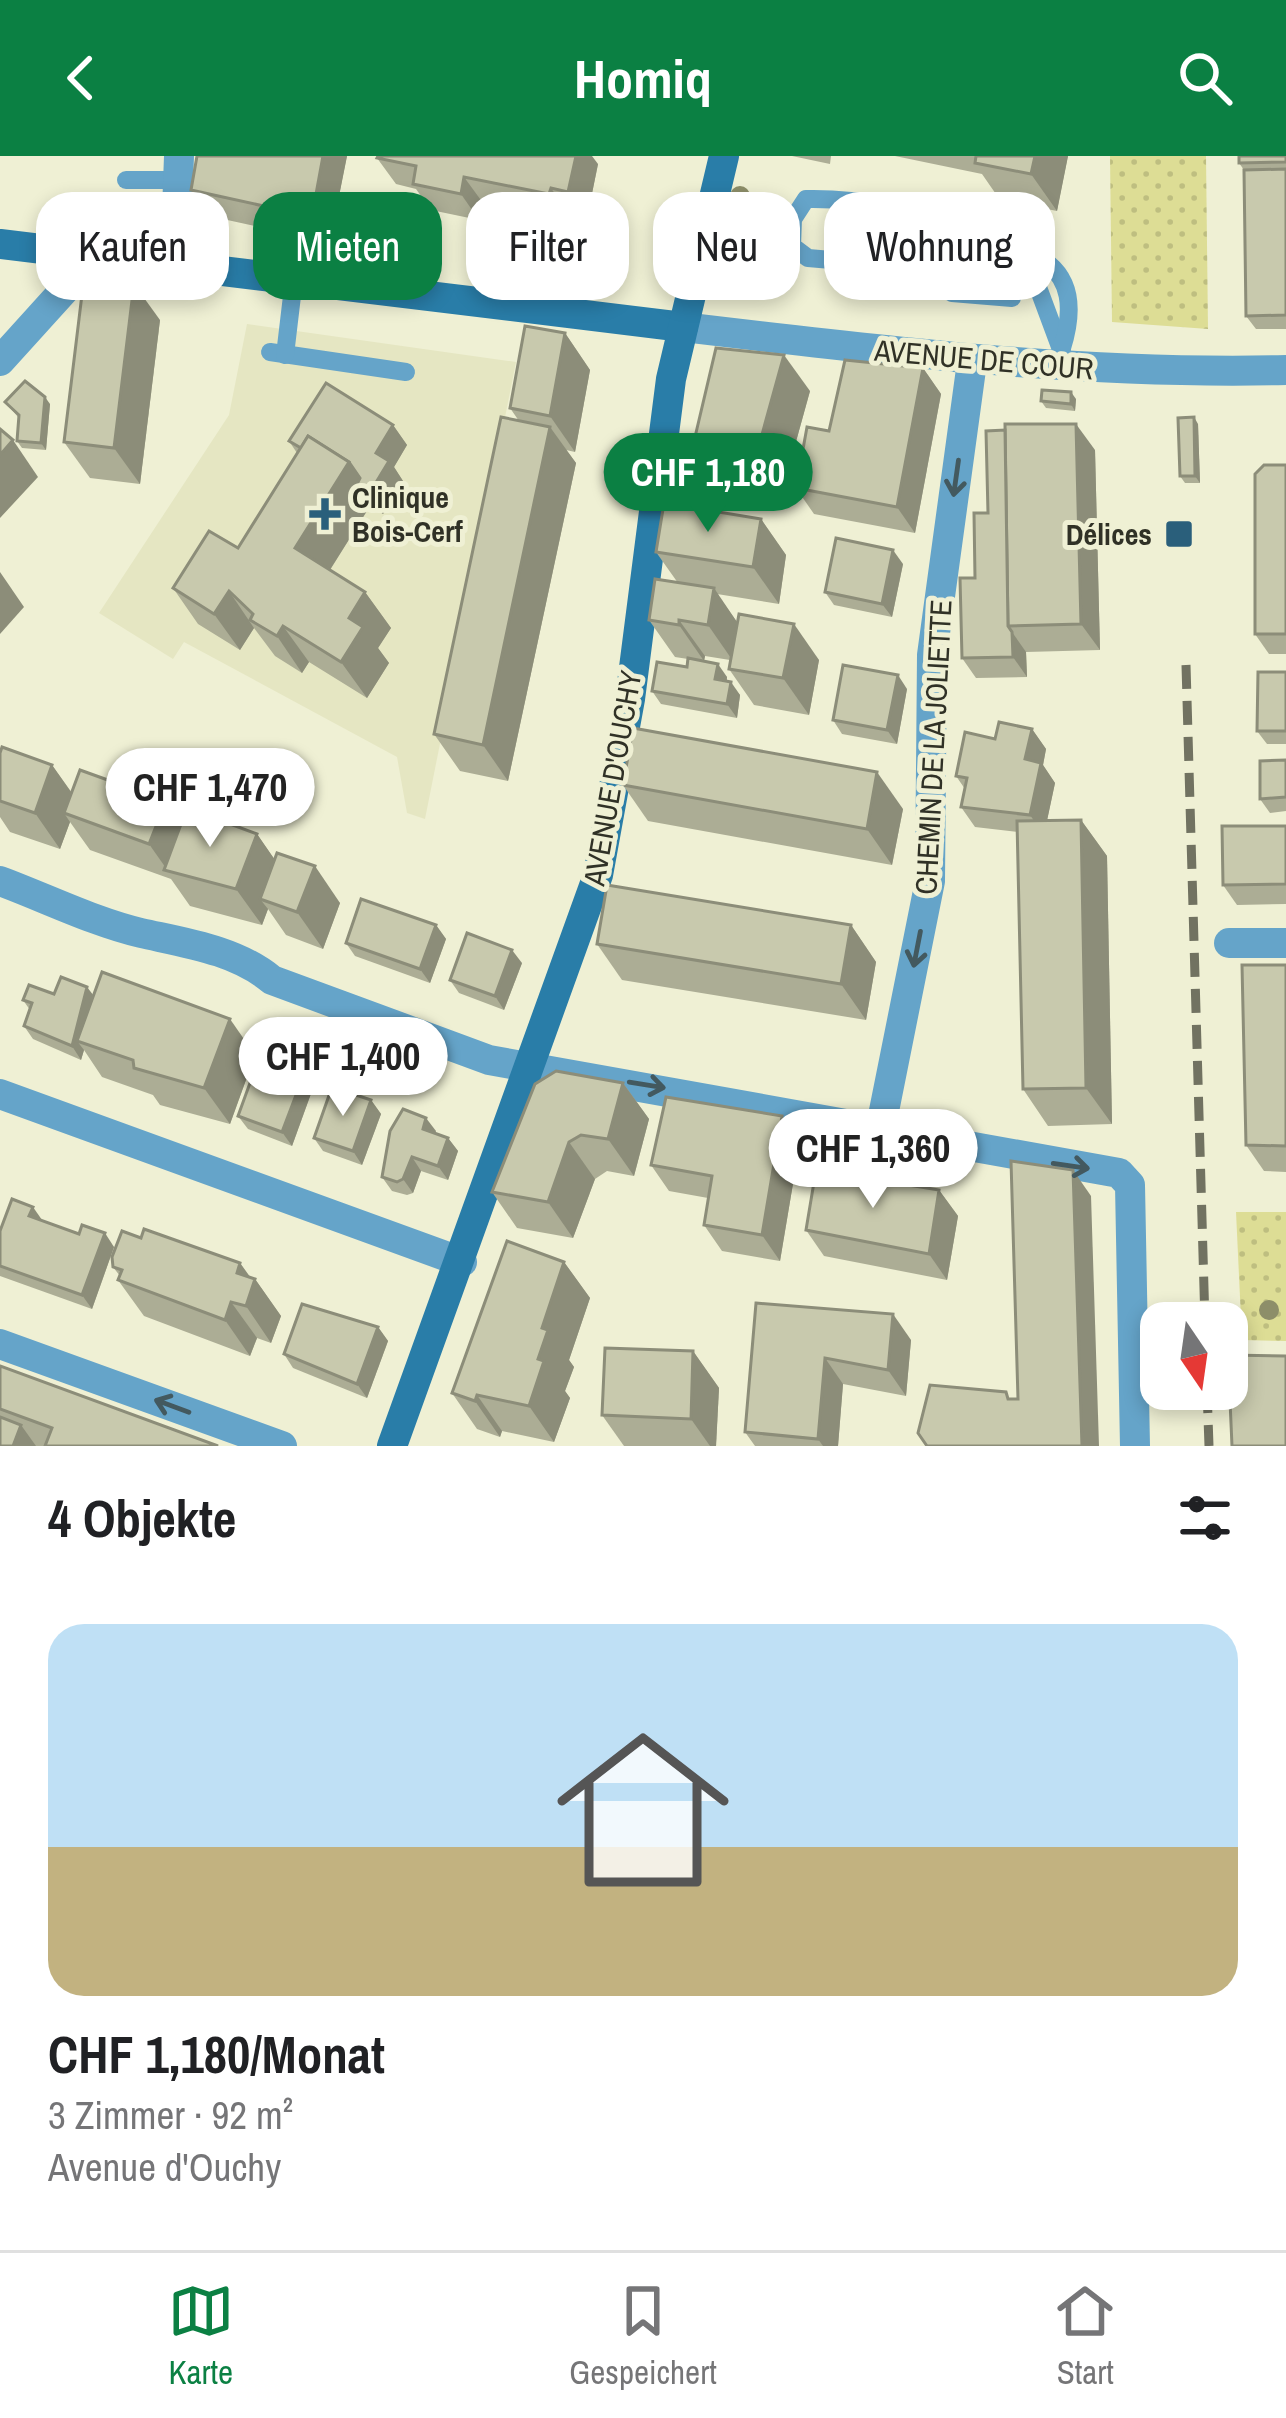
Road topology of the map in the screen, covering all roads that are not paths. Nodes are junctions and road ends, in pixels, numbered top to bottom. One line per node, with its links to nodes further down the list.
1 (724, 156): 11 (main road, AVENUE D'OUCHY)
2 (178, 168): 3 (lane)
3 (126, 180)
4 (888, 209): 4 (lane)
5 (0, 244): 6 (main road)
6 (36, 248)
7 (1055, 270): 12 (lane)
8 (442, 297): 11 (main road)
9 (56, 300): 13 (street)
10 (290, 300): 16 (lane)
11 (682, 327): 14 (street, AVENUE DE COUR); 20 (main road, AVENUE D'OUCHY)
12 (1062, 358): 14 (street, AVENUE DE COUR); 15 (street, AVENUE DE COUR)
13 (0, 362)
14 (972, 362): 22 (street, CHEMIN DE LA JOLIETTE, one-way to 22)
15 (1286, 370)
16 (406, 372)
17 (0, 881): 20 (street)
18 (1229, 943): 19 (street)
19 (1286, 943)
20 (531, 1069): 22 (street, one-way to 22); 23 (main road, AVENUE D'OUCHY)
21 (0, 1094): 23 (street)
22 (880, 1131): 27 (street, one-way to 27)
23 (462, 1262): 26 (main road, AVENUE D'OUCHY)
24 (0, 1344): 25 (street, one-way to 24)
25 (282, 1446)
26 (392, 1446)
27 (1135, 1446)

